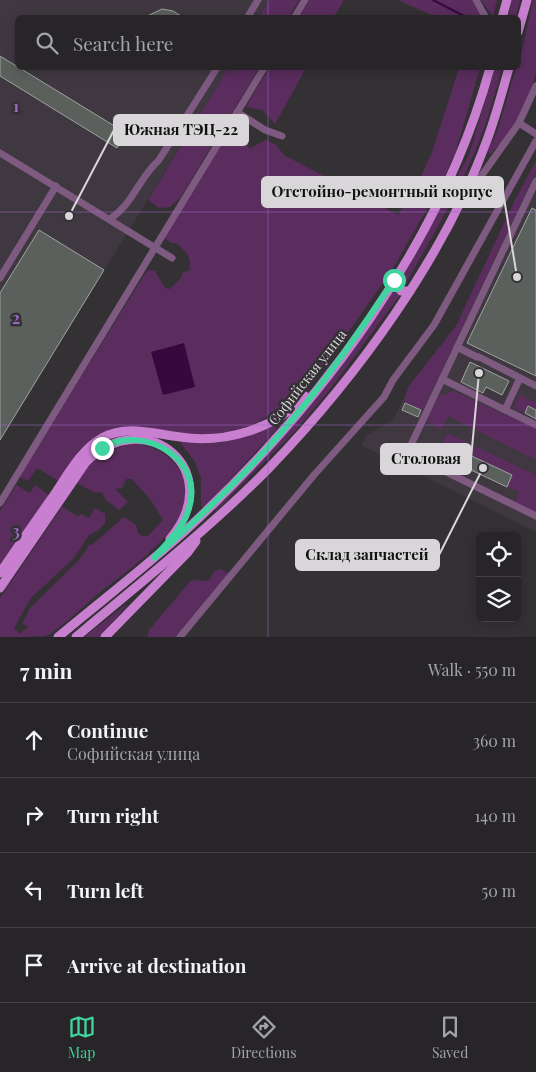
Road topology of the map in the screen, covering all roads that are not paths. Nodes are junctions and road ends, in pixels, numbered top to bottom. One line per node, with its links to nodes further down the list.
1 (258, 0): 6 (street)
2 (305, 0): 7 (street)
3 (476, 0): 8 (street)
4 (507, 0): 9 (main road)
5 (527, 0): 10 (main road)
6 (249, 15)
7 (296, 15)
8 (484, 15)
9 (503, 15)
10 (521, 21)
11 (216, 70): 26 (street)
12 (263, 70): 16 (street)
13 (489, 70): 30 (main road, Софийская улица)
14 (508, 70): 25 (main road, Софийская улица)
15 (536, 86): 17 (street)
16 (237, 112): 20 (street); 27 (street)
17 (520, 121): 18 (street); 19 (street); 25 (street)
18 (536, 127)
19 (536, 134)
20 (282, 136)
21 (536, 140): 48 (street)
22 (0, 152): 24 (street)
23 (536, 181): 32 (street)
24 (56, 186): 26 (street); 29 (street)
25 (454, 214): 31 (main road, Софийская улица)
26 (110, 219): 27 (street)
27 (154, 247): 28 (street); 39 (street)
28 (172, 258)
29 (0, 278)
30 (394, 280): 31 (main road); 33 (main road, Софийская улица)
31 (410, 291): 41 (main road, Софийская улица)
32 (457, 346): 34 (street); 35 (street)
33 (329, 374): 42 (main road, Софийская улица); 43 (main road)
34 (520, 378): 36 (street); 37 (street)
35 (442, 379): 37 (street); 40 (street)
36 (536, 386)
37 (505, 410): 38 (street)
38 (536, 425)
39 (0, 503)
40 (536, 516)
41 (203, 531): 46 (main road, Софийская улица); 47 (main road)
42 (154, 558): 44 (main road); 45 (main road, Софийская улица)
43 (0, 573)
44 (0, 588)
45 (58, 637)
46 (76, 637)
47 (105, 637)
48 (180, 637)

